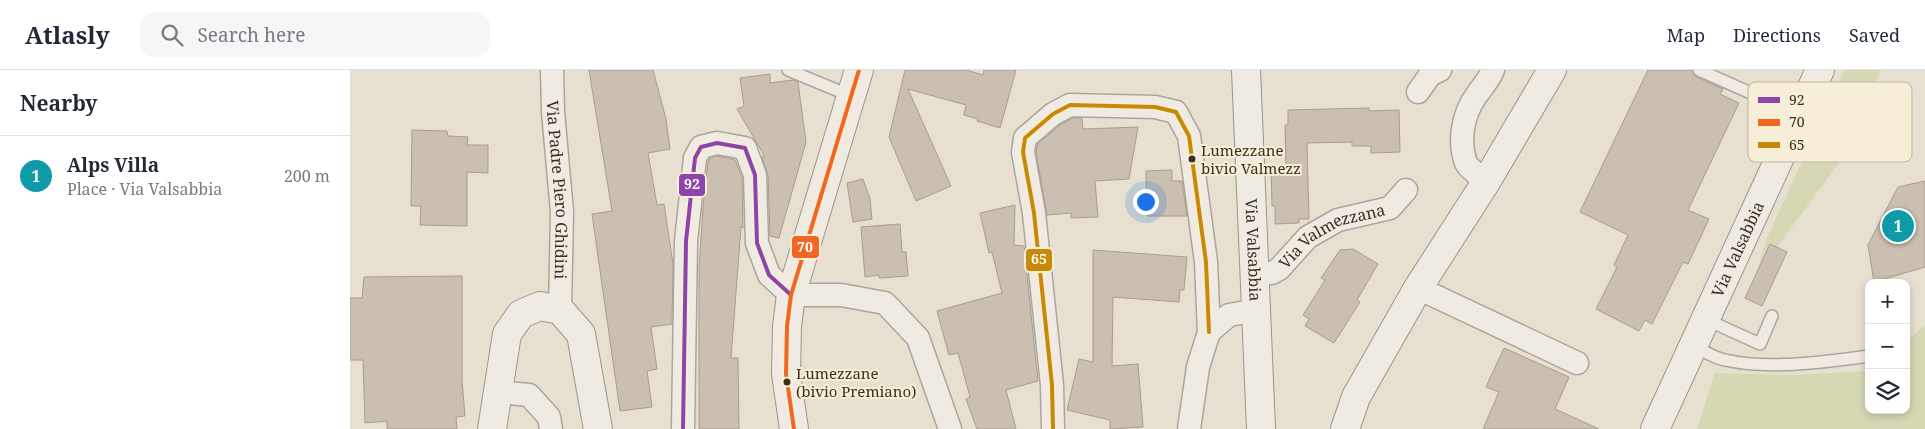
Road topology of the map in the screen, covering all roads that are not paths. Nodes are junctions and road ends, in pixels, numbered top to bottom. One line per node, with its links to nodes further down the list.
1 (552, 70): 20 (street, Via Padre Piero Ghidini)
2 (788, 70): 13 (lane)
3 (859, 70): 13 (main road)
4 (1246, 70): 17 (main road, Via Valsabbia)
5 (1440, 70): 11 (street)
6 (1493, 70): 15 (street)
7 (1552, 70): 15 (main road)
8 (1700, 70): 12 (lane)
9 (1820, 70): 10 (main road, Via Valsabbia)
10 (1815, 82)
11 (1418, 92)
12 (1748, 92)
13 (852, 96): 19 (main road)
14 (1778, 162): 23 (main road, Via Valsabbia)
15 (1486, 182): 18 (main road)
16 (1406, 190): 17 (street, Via Valmezzana)
17 (1255, 273): 21 (main road, Via Valsabbia)
18 (1418, 288): 27 (street); 38 (main road)
19 (791, 295): 32 (street); 33 (main road); 34 (street)
20 (560, 310): 28 (main road); 31 (main road)
21 (1257, 310): 24 (street); 37 (main road, Via Valsabbia)
22 (1772, 316): 23 (lane)
23 (1705, 319): 25 (main road, Via Valsabbia)
24 (1208, 332): 35 (street); 36 (street)
25 (1693, 346): 26 (lane); 39 (main road, Via Valsabbia)
26 (1865, 356)
27 (1577, 363)
28 (498, 392): 29 (main road); 30 (street)
29 (492, 429)
30 (551, 429)
31 (598, 429)
32 (683, 429)
33 (794, 429)
34 (950, 429)
35 (1053, 429)
36 (1189, 429)
37 (1261, 429)
38 (1345, 429)
39 (1656, 429)

